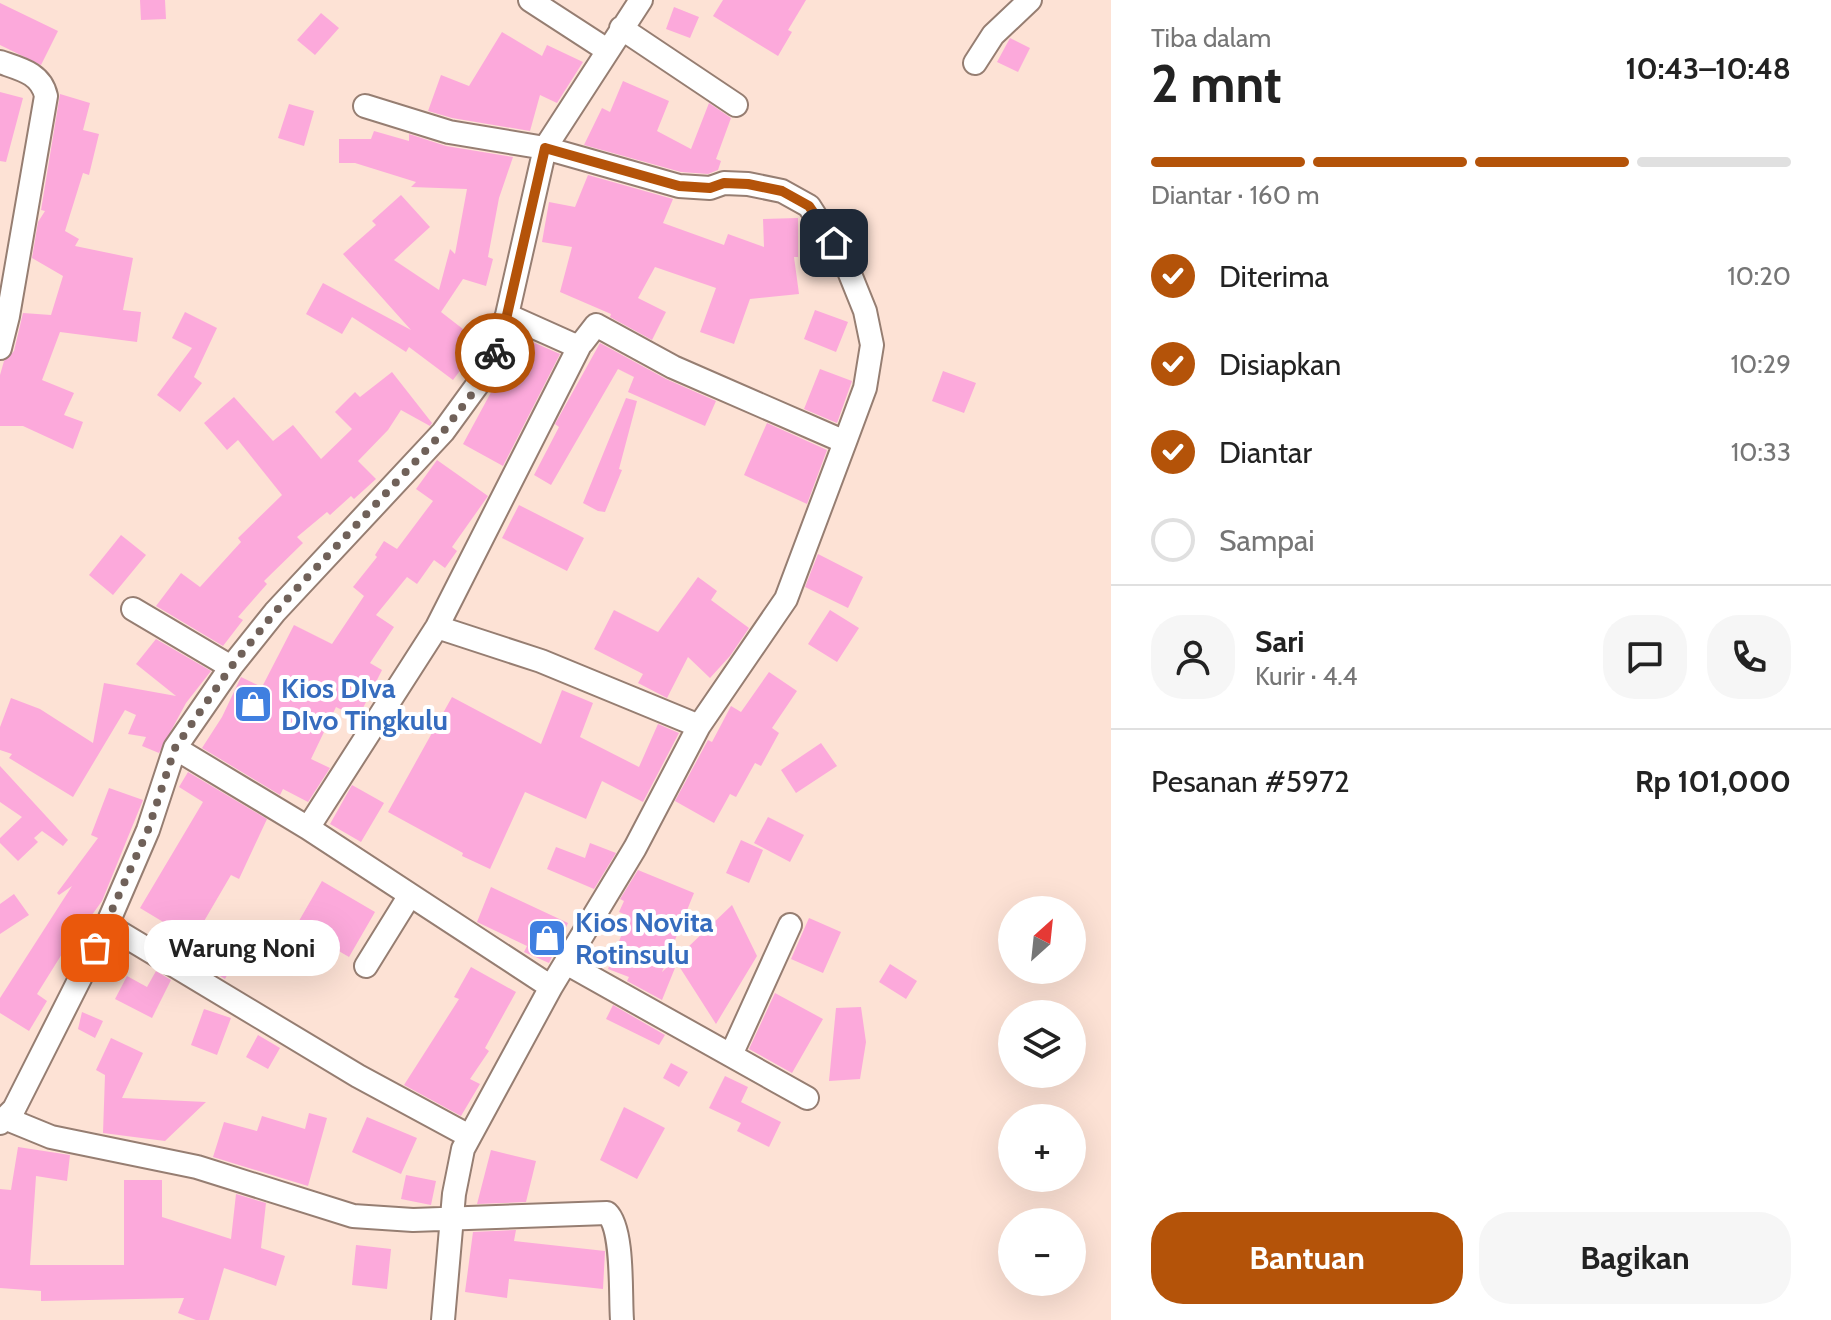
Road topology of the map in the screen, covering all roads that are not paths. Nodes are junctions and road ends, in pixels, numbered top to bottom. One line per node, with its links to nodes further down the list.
1 (530, 0): 5 (street)
2 (641, 0): 4 (street)
3 (1030, 0): 7 (street)
4 (621, 28): 5 (street); 8 (street)
5 (607, 50): 10 (street)
6 (0, 62): 13 (street)
7 (975, 63)
8 (736, 105)
9 (365, 106): 10 (street)
10 (545, 148): 11 (street); 14 (street)
11 (507, 315): 12 (street); 17 (street)
12 (580, 345): 14 (street); 16 (street)
13 (0, 348)
14 (845, 442): 18 (street)
15 (133, 609): 17 (street)
16 (437, 627): 18 (street); 20 (street)
17 (231, 667): 19 (street)
18 (699, 726): 24 (street)
19 (175, 748): 20 (street); 22 (street)
20 (308, 828): 21 (street)
21 (416, 898): 25 (street); 26 (street)
22 (107, 925): 29 (street); 30 (street)
23 (790, 925): 27 (street)
24 (566, 963): 26 (street); 27 (street)
25 (366, 966)
26 (551, 987): 30 (street)
27 (731, 1055): 28 (street)
28 (807, 1098)
29 (4, 1121): 31 (street)
30 (469, 1136): 31 (street)
31 (452, 1219): 32 (street); 33 (street)
32 (443, 1320)
33 (622, 1320)

